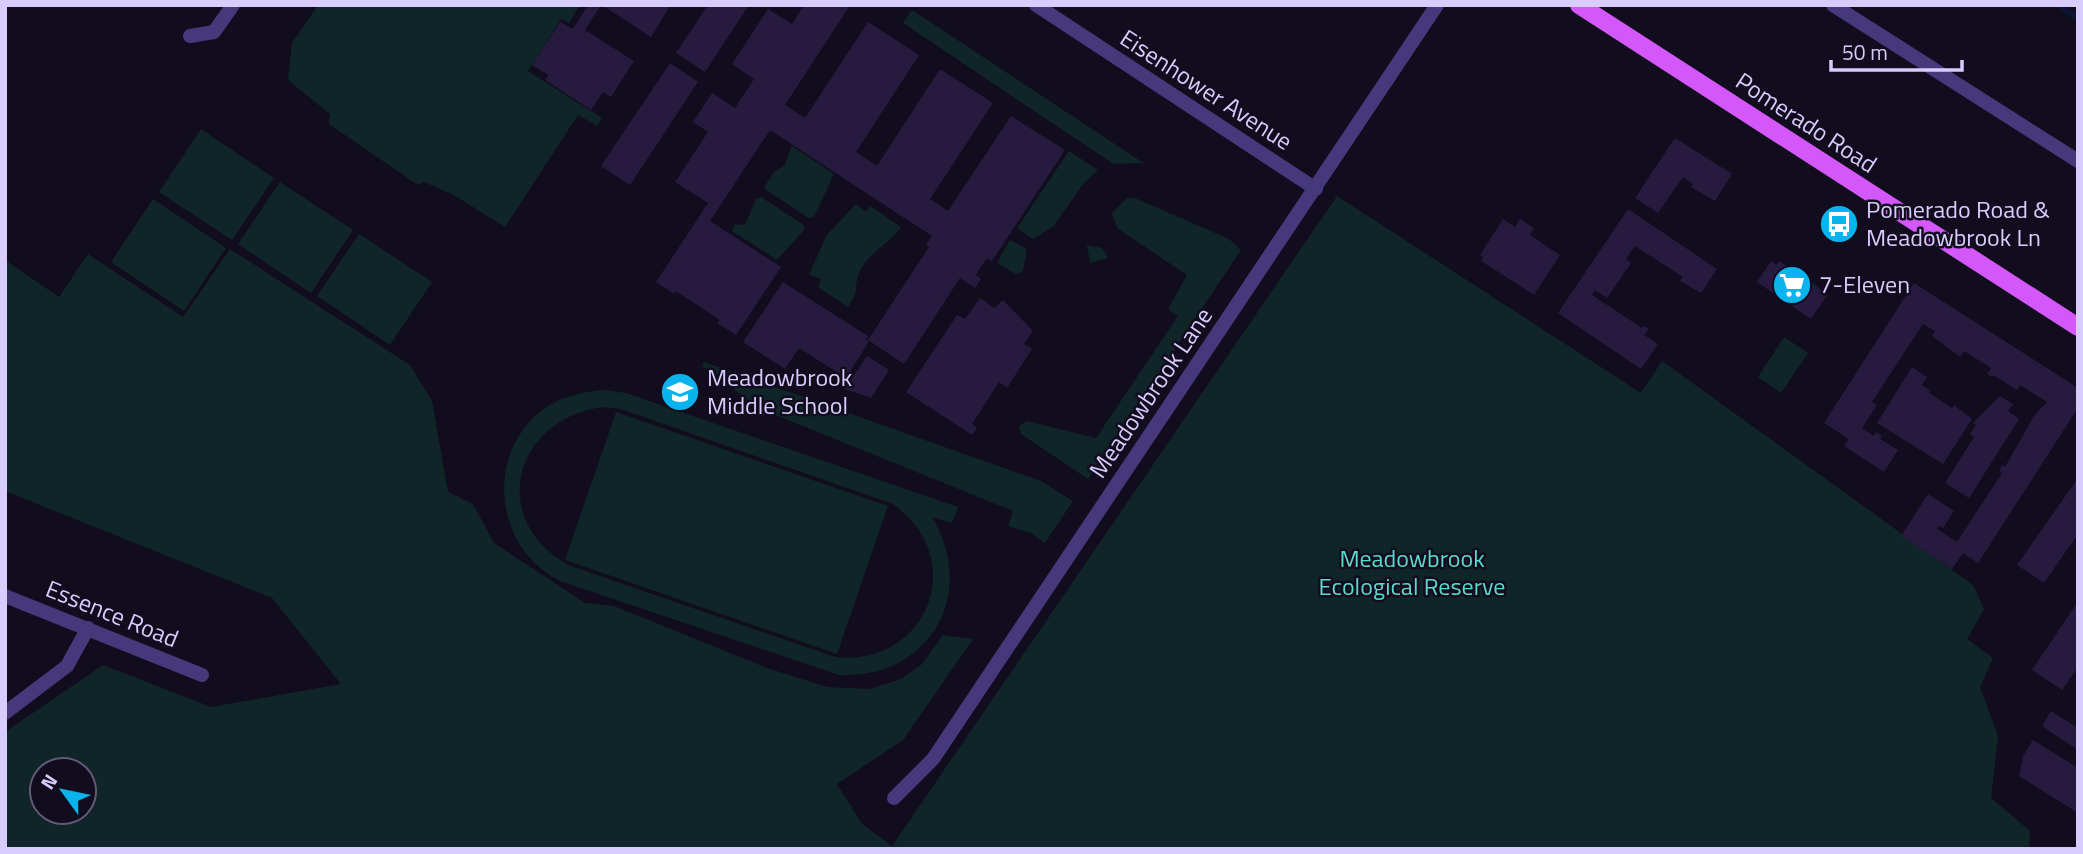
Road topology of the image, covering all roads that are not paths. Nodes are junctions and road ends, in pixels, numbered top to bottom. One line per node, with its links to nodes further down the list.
1 (233, 5): 6 (street)
2 (1036, 5): 8 (street, Eisenhower Avenue)
3 (1437, 5): 8 (street, Meadowbrook Lane)
4 (1579, 5): 9 (main road, Pomerado Road)
5 (1833, 5): 7 (street)
6 (190, 36)
7 (2078, 161)
8 (1316, 189): 14 (street, Meadowbrook Lane)
9 (2078, 327)
10 (5, 596): 11 (street, Essence Road)
11 (88, 628): 12 (street, Essence Road); 13 (street)
12 (202, 675)
13 (5, 713)
14 (894, 798)

